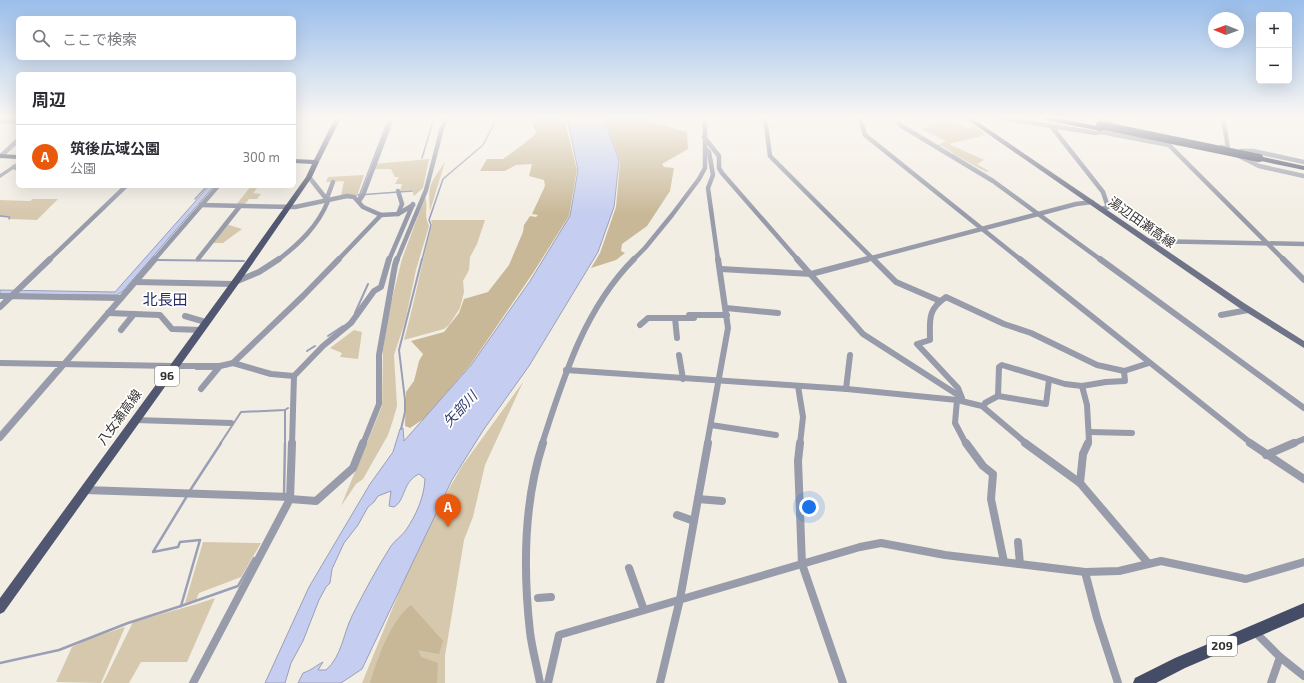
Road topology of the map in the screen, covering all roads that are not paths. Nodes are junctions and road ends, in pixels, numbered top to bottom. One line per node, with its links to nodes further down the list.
1 (322, 150): 20 (main road)
2 (380, 150): 33 (street)
3 (436, 150): 105 (street)
4 (704, 150): 79 (street)
5 (707, 150): 48 (street)
6 (714, 150): 49 (street)
7 (769, 150): 46 (street)
8 (884, 150): 42 (street)
9 (941, 150): 40 (street)
10 (1015, 150): 34 (main road, 湯辺田瀬高線)
11 (1070, 150): 38 (street)
12 (1174, 150): 44 (street)
13 (1214, 150): 18 (highway, bridge)
14 (1230, 150): 26 (street)
15 (1236, 150): 21 (street)
16 (0, 156): 17 (main road)
17 (16, 157)
18 (1259, 160): 23 (highway); 24 (highway)
19 (296, 161): 20 (main road)
20 (316, 162): 27 (main road, 八女瀬高線 / 96)
21 (1304, 162)
22 (16, 168): 25 (street)
23 (1304, 168)
24 (1304, 171)
25 (0, 176)
26 (1304, 176)
27 (309, 177): 32 (street); 37 (main road, 八女瀬高線 / 96)
28 (333, 182): 32 (street)
29 (124, 188): 54 (street)
30 (216, 188): 35 (street)
31 (398, 191): 39 (street)
32 (327, 199): 33 (street); 37 (street); 52 (street)
33 (359, 201): 41 (street)
34 (1092, 202): 38 (main road, 湯辺田瀬高線); 40 (street)
35 (201, 205): 36 (street); 51 (street)
36 (240, 206): 37 (street); 47 (street)
37 (288, 208): 52 (main road, 八女瀬高線 / 96)
38 (1102, 209): 43 (main road, 湯辺田瀬高線)
39 (398, 214): 41 (street); 81 (street)
40 (1037, 214): 42 (street); 92 (street)
41 (381, 215): 74 (street)
42 (982, 228): 46 (street); 75 (street)
43 (1148, 241): 44 (street); 58 (main road, 湯辺田瀬高線)
44 (1268, 243): 45 (street); 50 (street)
45 (1304, 244)
46 (871, 257): 49 (street); 56 (street)
47 (198, 259)
48 (721, 269): 49 (street); 59 (street)
49 (811, 274): 90 (street)
50 (1304, 280)
51 (135, 282): 52 (street); 55 (street)
52 (235, 283): 66 (main road, 八女瀬高線 / 96)
53 (0, 296): 54 (street)
54 (12, 296): 55 (street); 57 (street)
55 (121, 298): 61 (street)
56 (940, 300): 80 (street); 90 (street)
57 (0, 308)
58 (1248, 310): 63 (street); 70 (main road, 湯辺田瀬高線)
59 (726, 312): 60 (street); 65 (street); 83 (street)
60 (778, 312)
61 (108, 313): 62 (street); 76 (street)
62 (134, 314): 66 (street); 68 (street)
63 (1221, 315)
64 (185, 316): 66 (street)
65 (676, 318): 67 (street); 69 (street)
66 (201, 325): 77 (main road, 八女瀬高線 / 96)
67 (640, 325)
68 (121, 330)
69 (677, 338)
70 (1304, 345)
71 (679, 354): 82 (street)
72 (850, 355): 87 (street)
73 (0, 363): 76 (street)
74 (233, 363): 78 (street); 81 (street)
75 (1149, 363): 80 (street); 101 (street)
76 (64, 364): 77 (street); 99 (street)
77 (174, 366): 78 (street); 93 (main road, 八女瀬高線 / 96)
78 (220, 366): 88 (street)
79 (566, 370): 82 (street); 128 (street)
80 (1124, 371): 86 (street)
81 (294, 376): 105 (street)
82 (683, 379): 83 (street)
83 (719, 380): 85 (street); 95 (street)
84 (1049, 380): 86 (street); 89 (street); 89 (street)
85 (798, 386): 87 (street); 114 (street)
86 (1082, 386): 96 (street)
87 (846, 388): 90 (street)
88 (201, 389)
89 (998, 396): 91 (street)
90 (961, 400): 91 (street); 111 (street)
91 (984, 408): 103 (street)
92 (1304, 408)
93 (135, 420): 94 (street); 104 (main road, 八女瀬高線 / 96)
94 (232, 423)
95 (711, 425): 98 (street); 106 (street)
96 (1089, 432): 97 (street); 103 (street)
97 (1132, 433)
98 (776, 435)
99 (0, 438)
100 (1304, 439): 101 (street)
101 (1266, 455): 102 (street)
102 (1304, 479)
103 (1080, 483): 113 (street)
104 (85, 490): 105 (street); 121 (main road, 八女瀬高線 / 96)
105 (290, 498): 127 (street)
106 (698, 499): 107 (street); 109 (street)
107 (722, 501)
108 (677, 515): 109 (street)
109 (694, 521): 120 (street)
110 (1018, 542): 115 (street)
111 (1004, 562): 114 (street); 115 (street)
112 (1304, 562): 113 (street)
113 (1148, 563): 117 (street)
114 (802, 564): 120 (street); 131 (street)
115 (1020, 564): 117 (street)
116 (629, 568): 122 (street)
117 (1085, 572): 132 (street)
118 (538, 598): 119 (street)
119 (551, 598)
120 (680, 599): 122 (street); 130 (street)
121 (0, 608)
122 (644, 610): 129 (street)
123 (1304, 610): 124 (highway, 209)
124 (1255, 632): 125 (street); 133 (highway, 209)
125 (1280, 657): 126 (street); 134 (street)
126 (1304, 676)
127 (193, 683)
128 (540, 683)
129 (548, 683)
130 (660, 683)
131 (843, 683)
132 (1118, 683)
133 (1140, 683)
134 (1271, 683)

